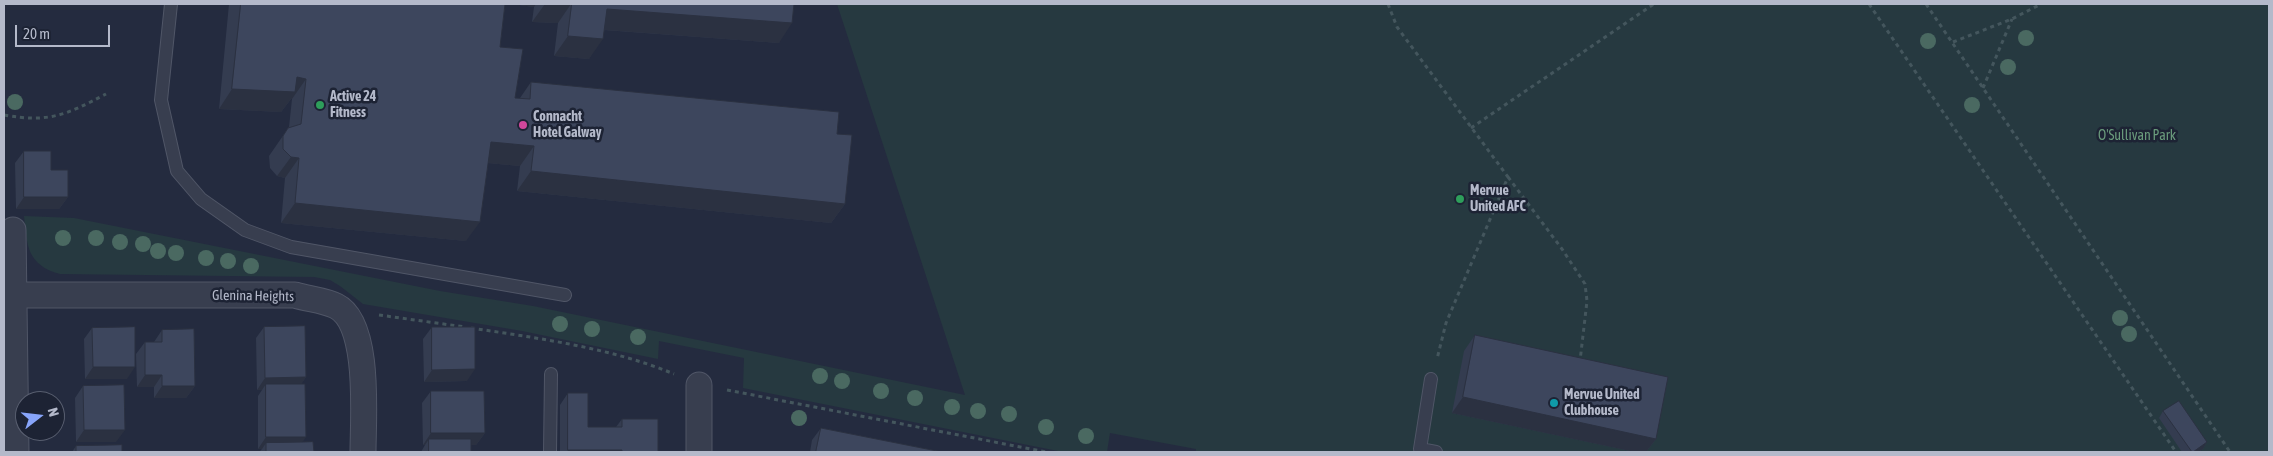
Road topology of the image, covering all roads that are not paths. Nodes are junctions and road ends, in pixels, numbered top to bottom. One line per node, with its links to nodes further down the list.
1 (172, 4): 4 (lane)
2 (13, 230): 3 (street)
3 (14, 295): 8 (street); 9 (street, Glenina Heights)
4 (565, 296)
5 (551, 374): 10 (lane)
6 (1431, 379): 12 (lane)
7 (699, 385): 11 (street)
8 (16, 452)
9 (363, 452)
10 (550, 452)
11 (699, 452)
12 (1436, 452)

